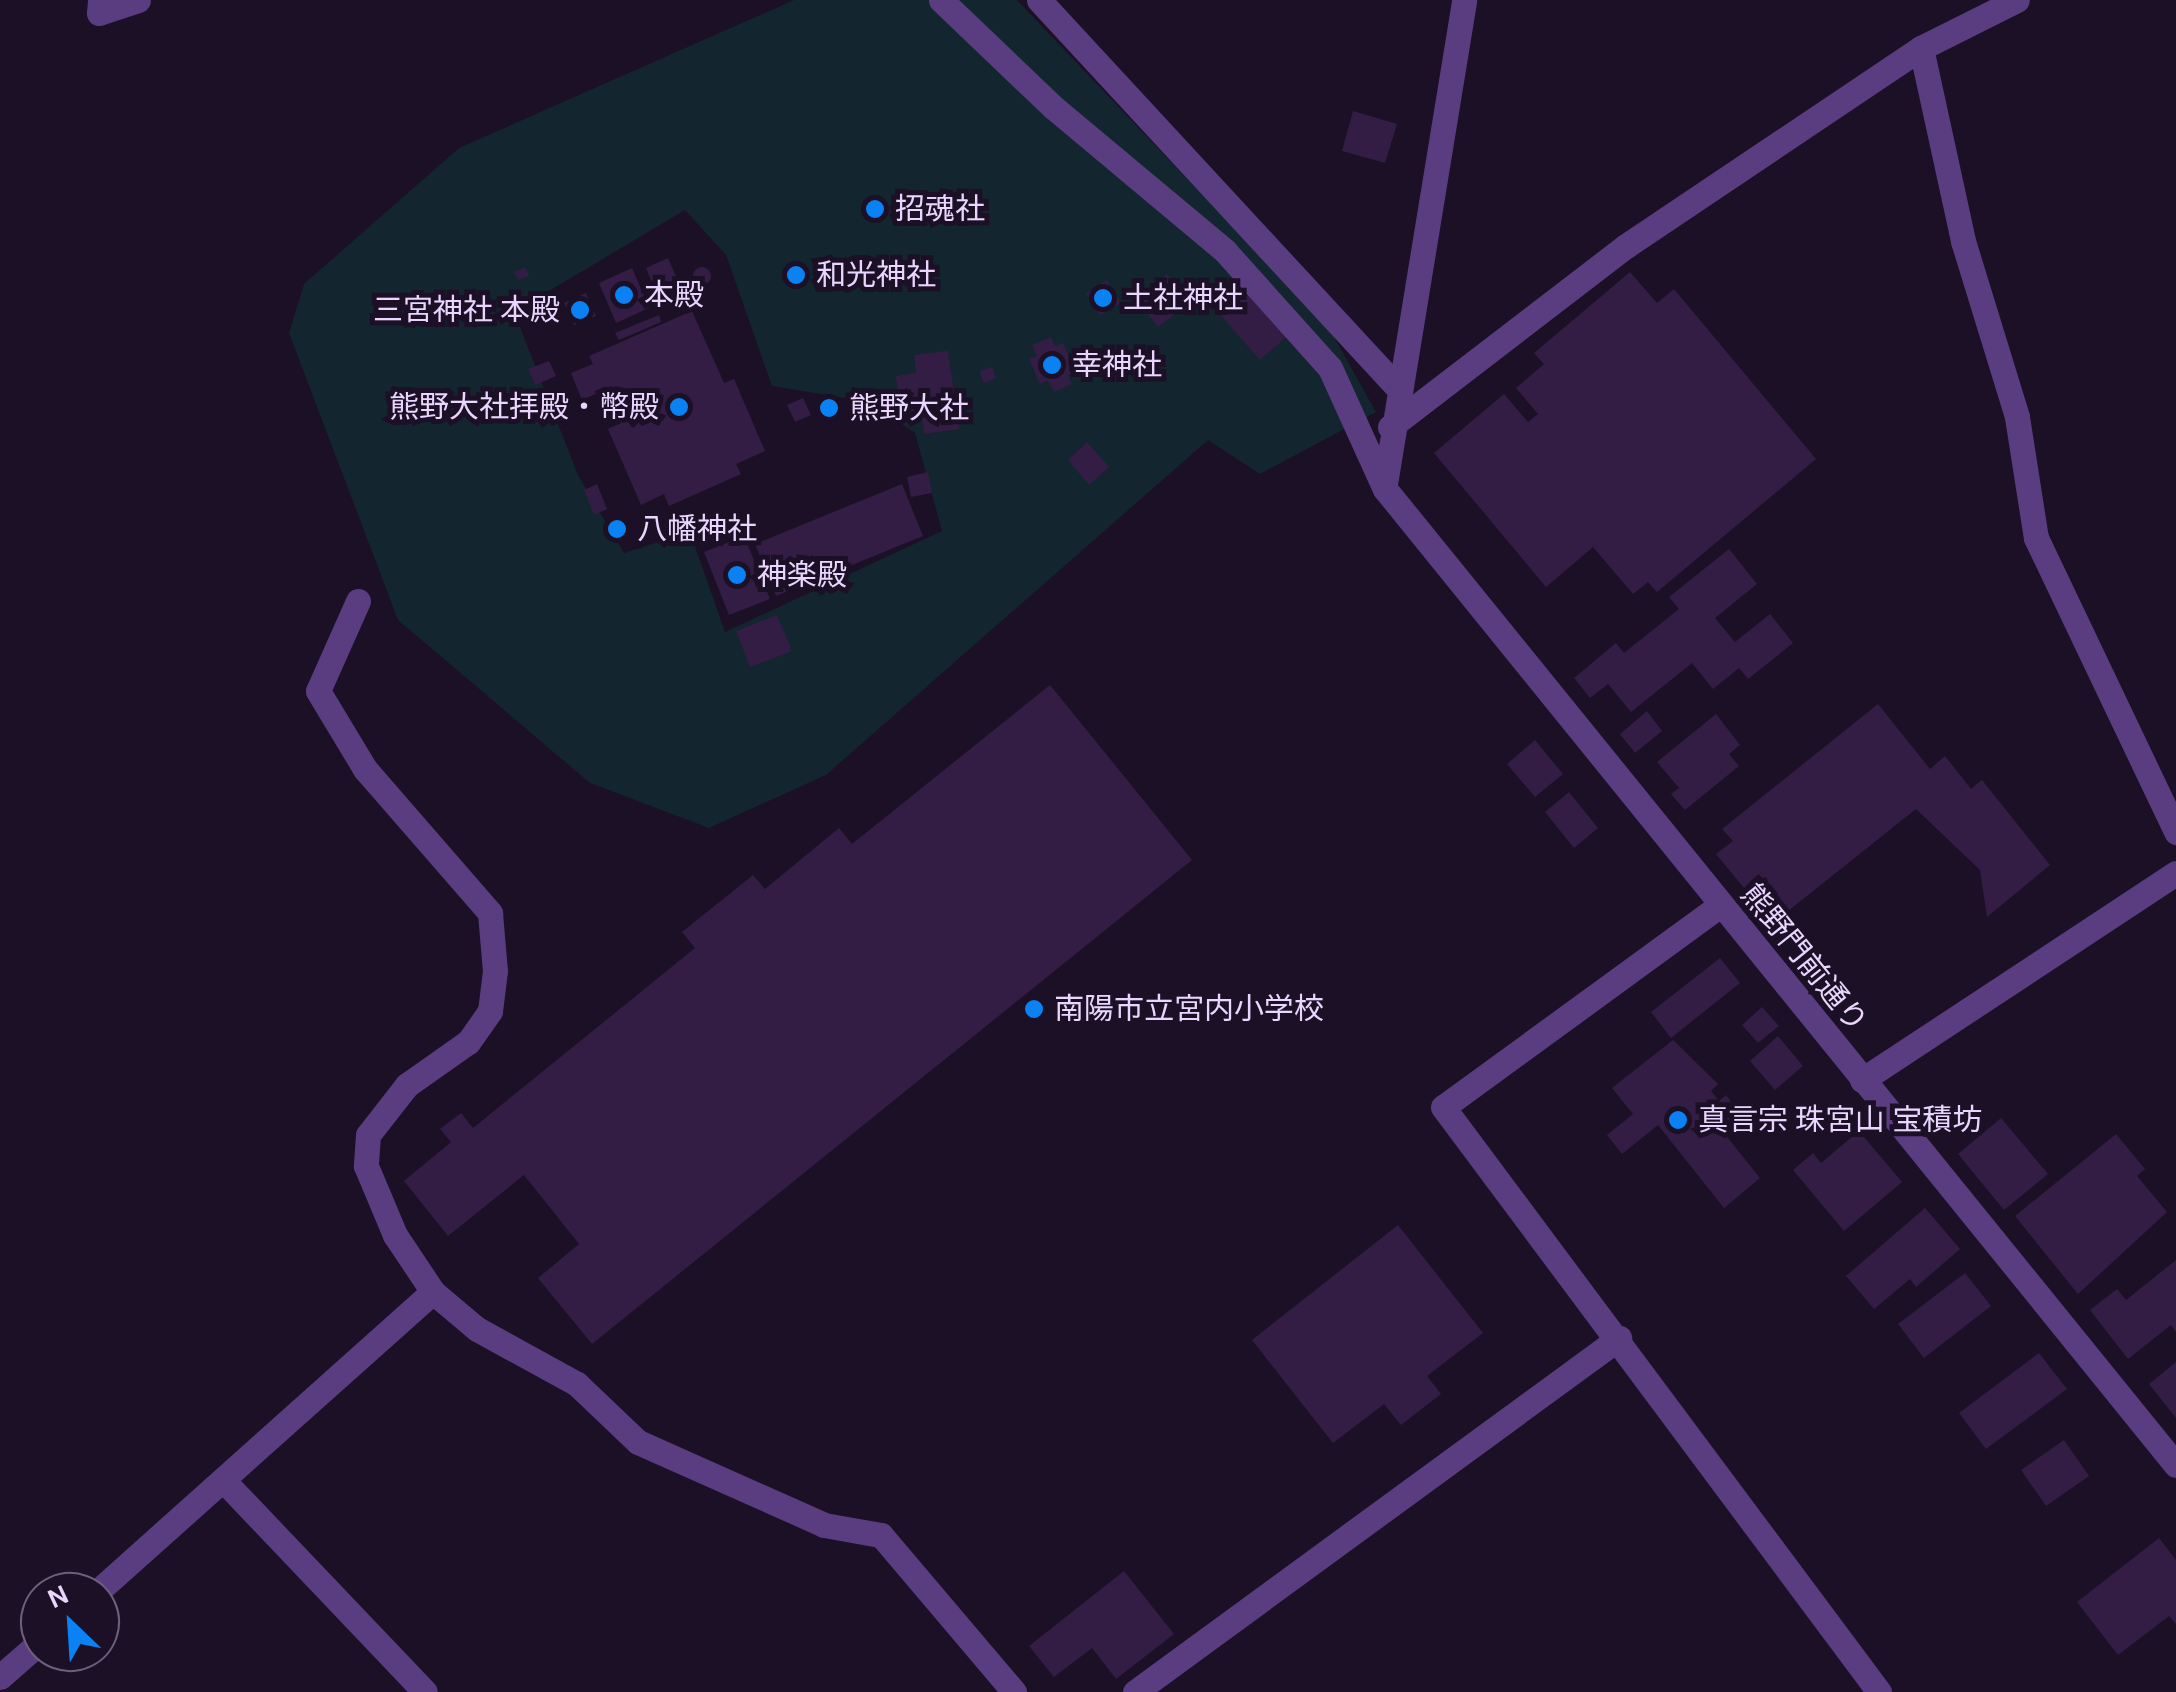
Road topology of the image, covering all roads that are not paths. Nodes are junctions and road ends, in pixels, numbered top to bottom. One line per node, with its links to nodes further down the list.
1 (100, 0): 2 (street)
2 (138, 0)
3 (941, 0): 10 (street, 熊野門前通り)
4 (1039, 0): 8 (street)
5 (1464, 0): 8 (street)
6 (2017, 0): 7 (street)
7 (1921, 48): 9 (street); 12 (street)
8 (1397, 387): 9 (street)
9 (1390, 427): 10 (street)
10 (1384, 489): 14 (street, 熊野門前通り)
11 (358, 601): 16 (street)
12 (2176, 832)
13 (2176, 873): 15 (street)
14 (1718, 906): 15 (street, 熊野門前通り); 17 (street)
15 (1862, 1080): 18 (street, 熊野門前通り)
16 (434, 1292): 19 (street); 24 (street)
17 (1619, 1338): 25 (street); 26 (street)
18 (2176, 1465)
19 (224, 1481): 20 (street); 23 (street)
20 (120, 1572)
21 (20, 1659): 22 (street)
22 (0, 1676)
23 (425, 1692)
24 (1014, 1692)
25 (1135, 1692)
26 (1880, 1692)

